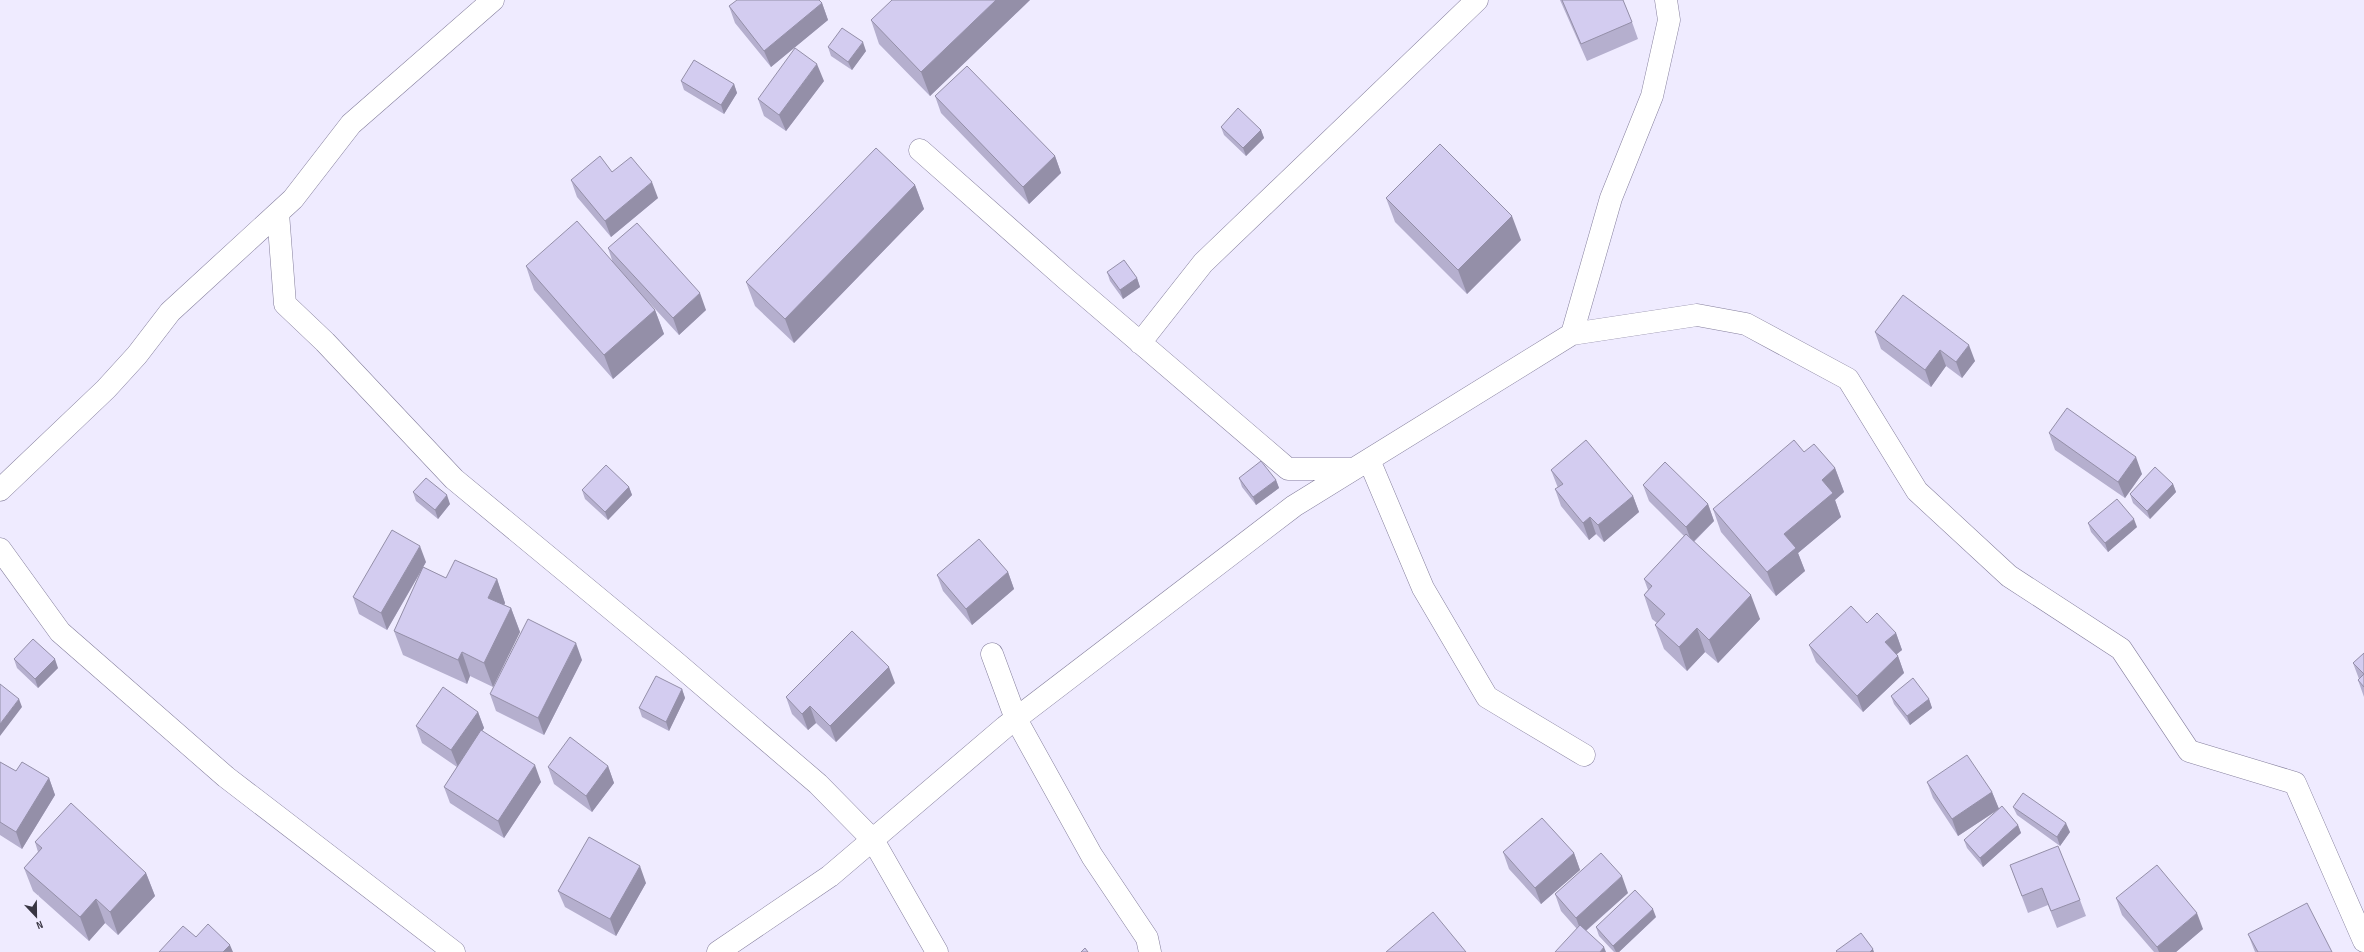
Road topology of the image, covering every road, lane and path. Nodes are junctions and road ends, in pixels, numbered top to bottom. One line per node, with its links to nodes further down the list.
1 (493, 0): 5 (street)
2 (1477, 0): 7 (street)
3 (1666, 0): 6 (street)
4 (920, 150): 7 (street)
5 (278, 213): 9 (street); 14 (street)
6 (1572, 334): 8 (street); 15 (street)
7 (1140, 343): 8 (street)
8 (1361, 465): 12 (street); 13 (street)
9 (0, 490)
10 (0, 549): 17 (street)
11 (992, 654): 12 (street)
12 (1016, 719): 14 (street); 20 (street)
13 (1584, 755)
14 (873, 840): 16 (street); 19 (street)
15 (2364, 941)
16 (739, 946): 18 (street)
17 (454, 952)
18 (718, 952)
19 (936, 952)
20 (1150, 952)

